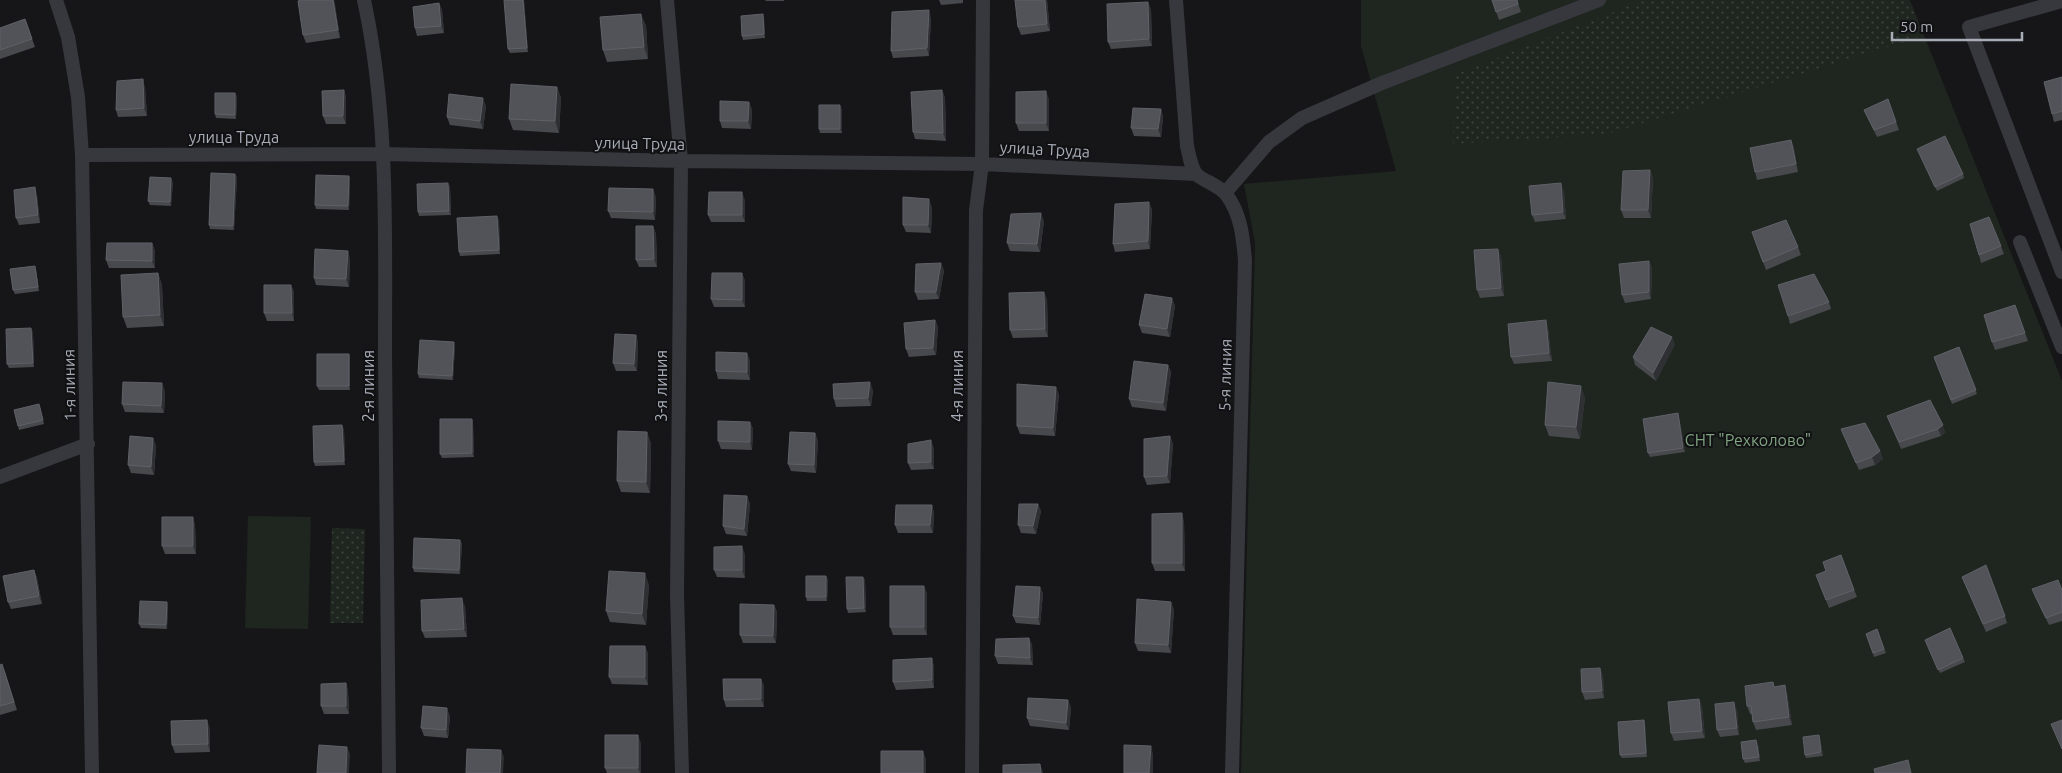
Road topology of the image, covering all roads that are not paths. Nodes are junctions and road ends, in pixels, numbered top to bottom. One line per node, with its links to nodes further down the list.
1 (56, 0): 9 (street, 1-я линия)
2 (364, 0): 8 (street, 2-я линия)
3 (667, 0): 10 (street, 3-я линия)
4 (983, 0): 11 (street, 4-я линия)
5 (1176, 0): 12 (street)
6 (1598, 0): 13 (street)
7 (2062, 1): 15 (street)
8 (384, 154): 9 (street, улица Труда); 10 (street, улица Труда); 20 (street, 2-я линия)
9 (82, 155): 17 (street, 1-я линия)
10 (681, 161): 11 (street, улица Труда); 21 (street, 3-я линия)
11 (982, 164): 12 (street, улица Труда); 22 (street, 4-я линия)
12 (1196, 174): 13 (street, 5-я линия)
13 (1225, 193): 23 (street, 5-я линия)
14 (2020, 242): 16 (street)
15 (2062, 272)
16 (2062, 346)
17 (88, 444): 18 (street); 19 (street, 1-я линия)
18 (0, 478)
19 (92, 773)
20 (389, 773)
21 (682, 773)
22 (972, 773)
23 (1232, 773)

